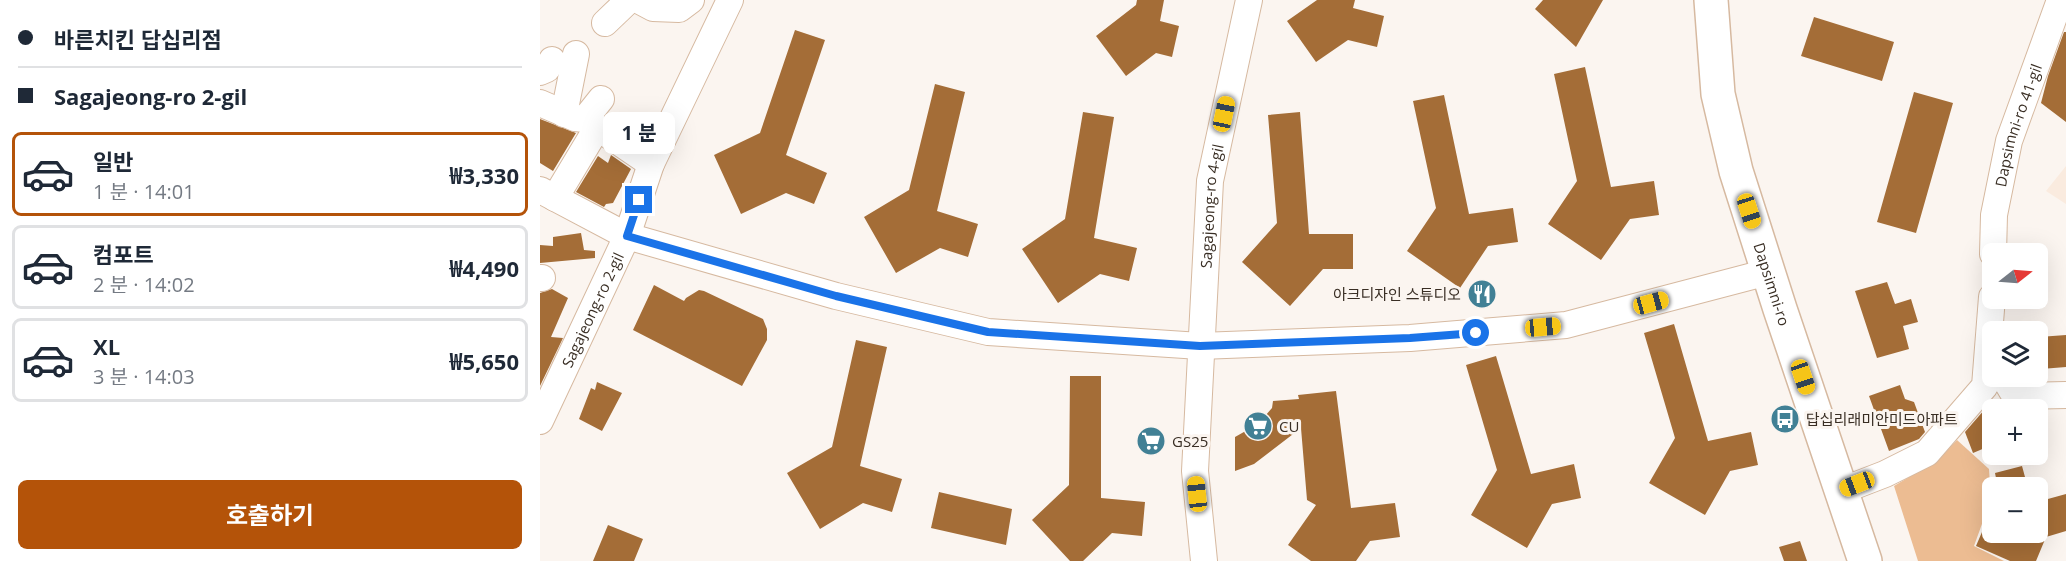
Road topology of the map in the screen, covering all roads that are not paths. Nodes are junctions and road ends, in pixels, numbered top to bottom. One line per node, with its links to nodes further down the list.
1 (629, 0): 8 (street)
2 (638, 0): 3 (street)
3 (691, 0)
4 (1249, 0): 18 (street, Sagajeong-ro 4-gil)
5 (1711, 0): 17 (main road, Dapsimni-ro)
6 (2060, 0): 16 (street, Dapsimni-ro 41-gil)
7 (723, 3): 13 (street, Sagajeong-ro 2-gil)
8 (605, 23)
9 (556, 62): 12 (street)
10 (601, 99): 12 (street)
11 (540, 103): 12 (street)
12 (582, 120): 13 (street); 14 (street)
13 (651, 164): 15 (street, Sagajeong-ro 2-gil)
14 (548, 194): 15 (street)
15 (627, 236): 18 (street); 22 (street, Sagajeong-ro 2-gil)
16 (1993, 243)
17 (1768, 272): 18 (street); 23 (main road, Dapsimni-ro)
18 (1200, 346): 24 (street, Sagajeong-ro 4-gil)
19 (1984, 387): 23 (street)
20 (2010, 387): 21 (street)
21 (2066, 395)
22 (540, 421)
23 (1841, 491): 25 (main road, Dapsimni-ro)
24 (1204, 561)
25 (1865, 561)

